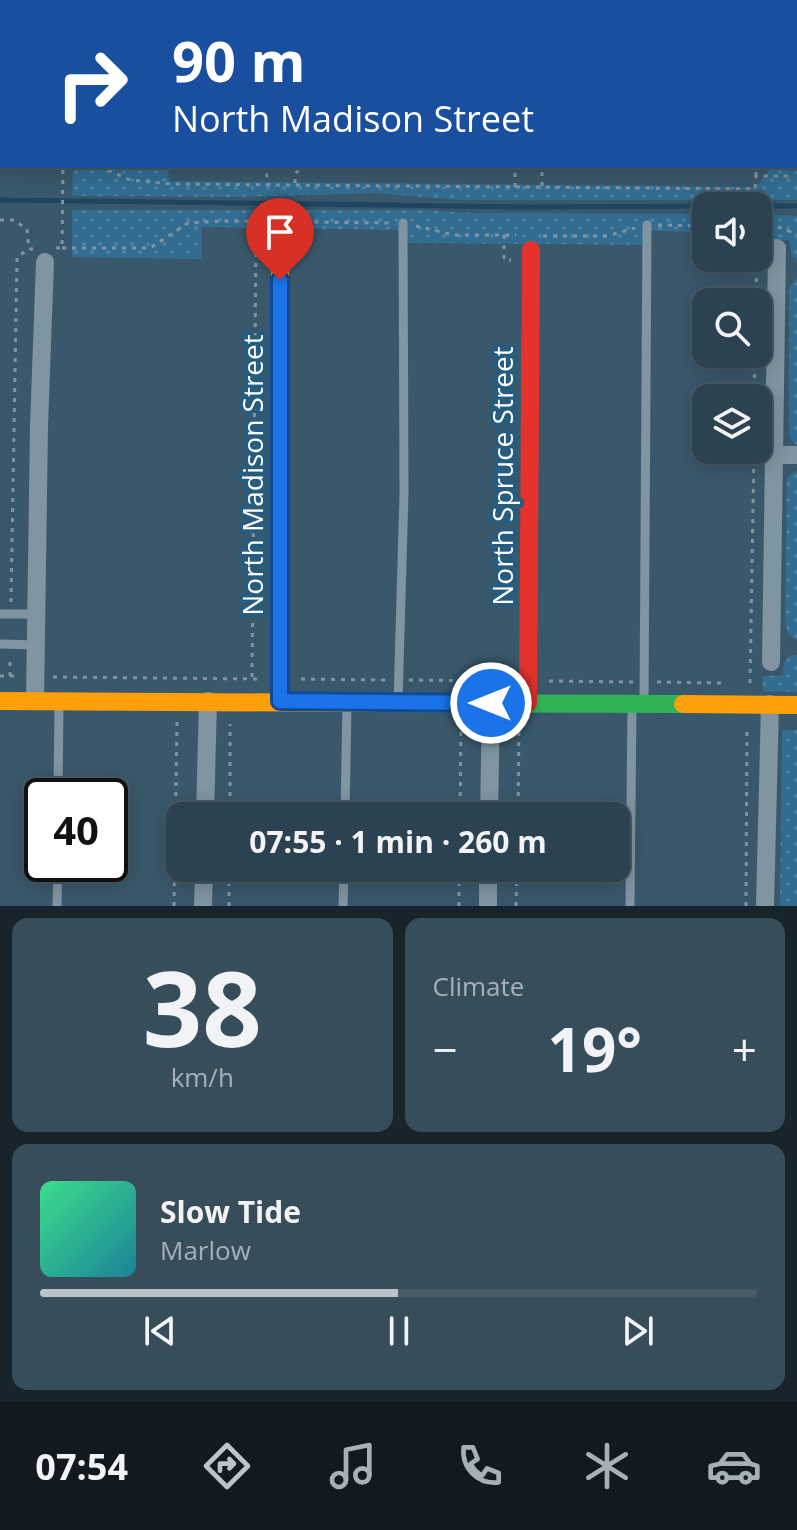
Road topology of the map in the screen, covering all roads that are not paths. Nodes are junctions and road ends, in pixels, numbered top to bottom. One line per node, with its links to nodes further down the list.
1 (403, 223): 20 (lane)
2 (647, 225): 23 (lane)
3 (533, 240): 22 (street, North Spruce Street)
4 (777, 248): 7 (street)
5 (280, 249): 18 (street, North Madison Street)
6 (45, 255): 10 (street)
7 (774, 455): 8 (street); 13 (street)
8 (797, 455)
9 (6, 614): 10 (lane)
10 (36, 614): 12 (street)
11 (5, 644): 12 (lane)
12 (36, 645): 15 (street)
13 (771, 662)
14 (0, 701): 15 (street)
15 (35, 701): 16 (street)
16 (59, 701): 17 (street); 26 (lane)
17 (208, 701): 18 (street); 27 (street)
18 (280, 701): 19 (street)
19 (347, 702): 20 (street); 28 (lane)
20 (398, 702): 21 (street)
21 (491, 703): 22 (street); 29 (street)
22 (528, 703): 23 (street)
23 (638, 704): 24 (street); 38 (lane)
24 (770, 704): 25 (street); 39 (street)
25 (797, 705)
26 (58, 778)
27 (205, 802)
28 (345, 802)
29 (489, 802)
30 (58, 882): 34 (lane)
31 (204, 882): 35 (street)
32 (344, 882): 36 (lane)
33 (488, 882): 37 (street)
34 (57, 906)
35 (203, 906)
36 (343, 906)
37 (488, 906)
38 (630, 906)
39 (765, 906)

